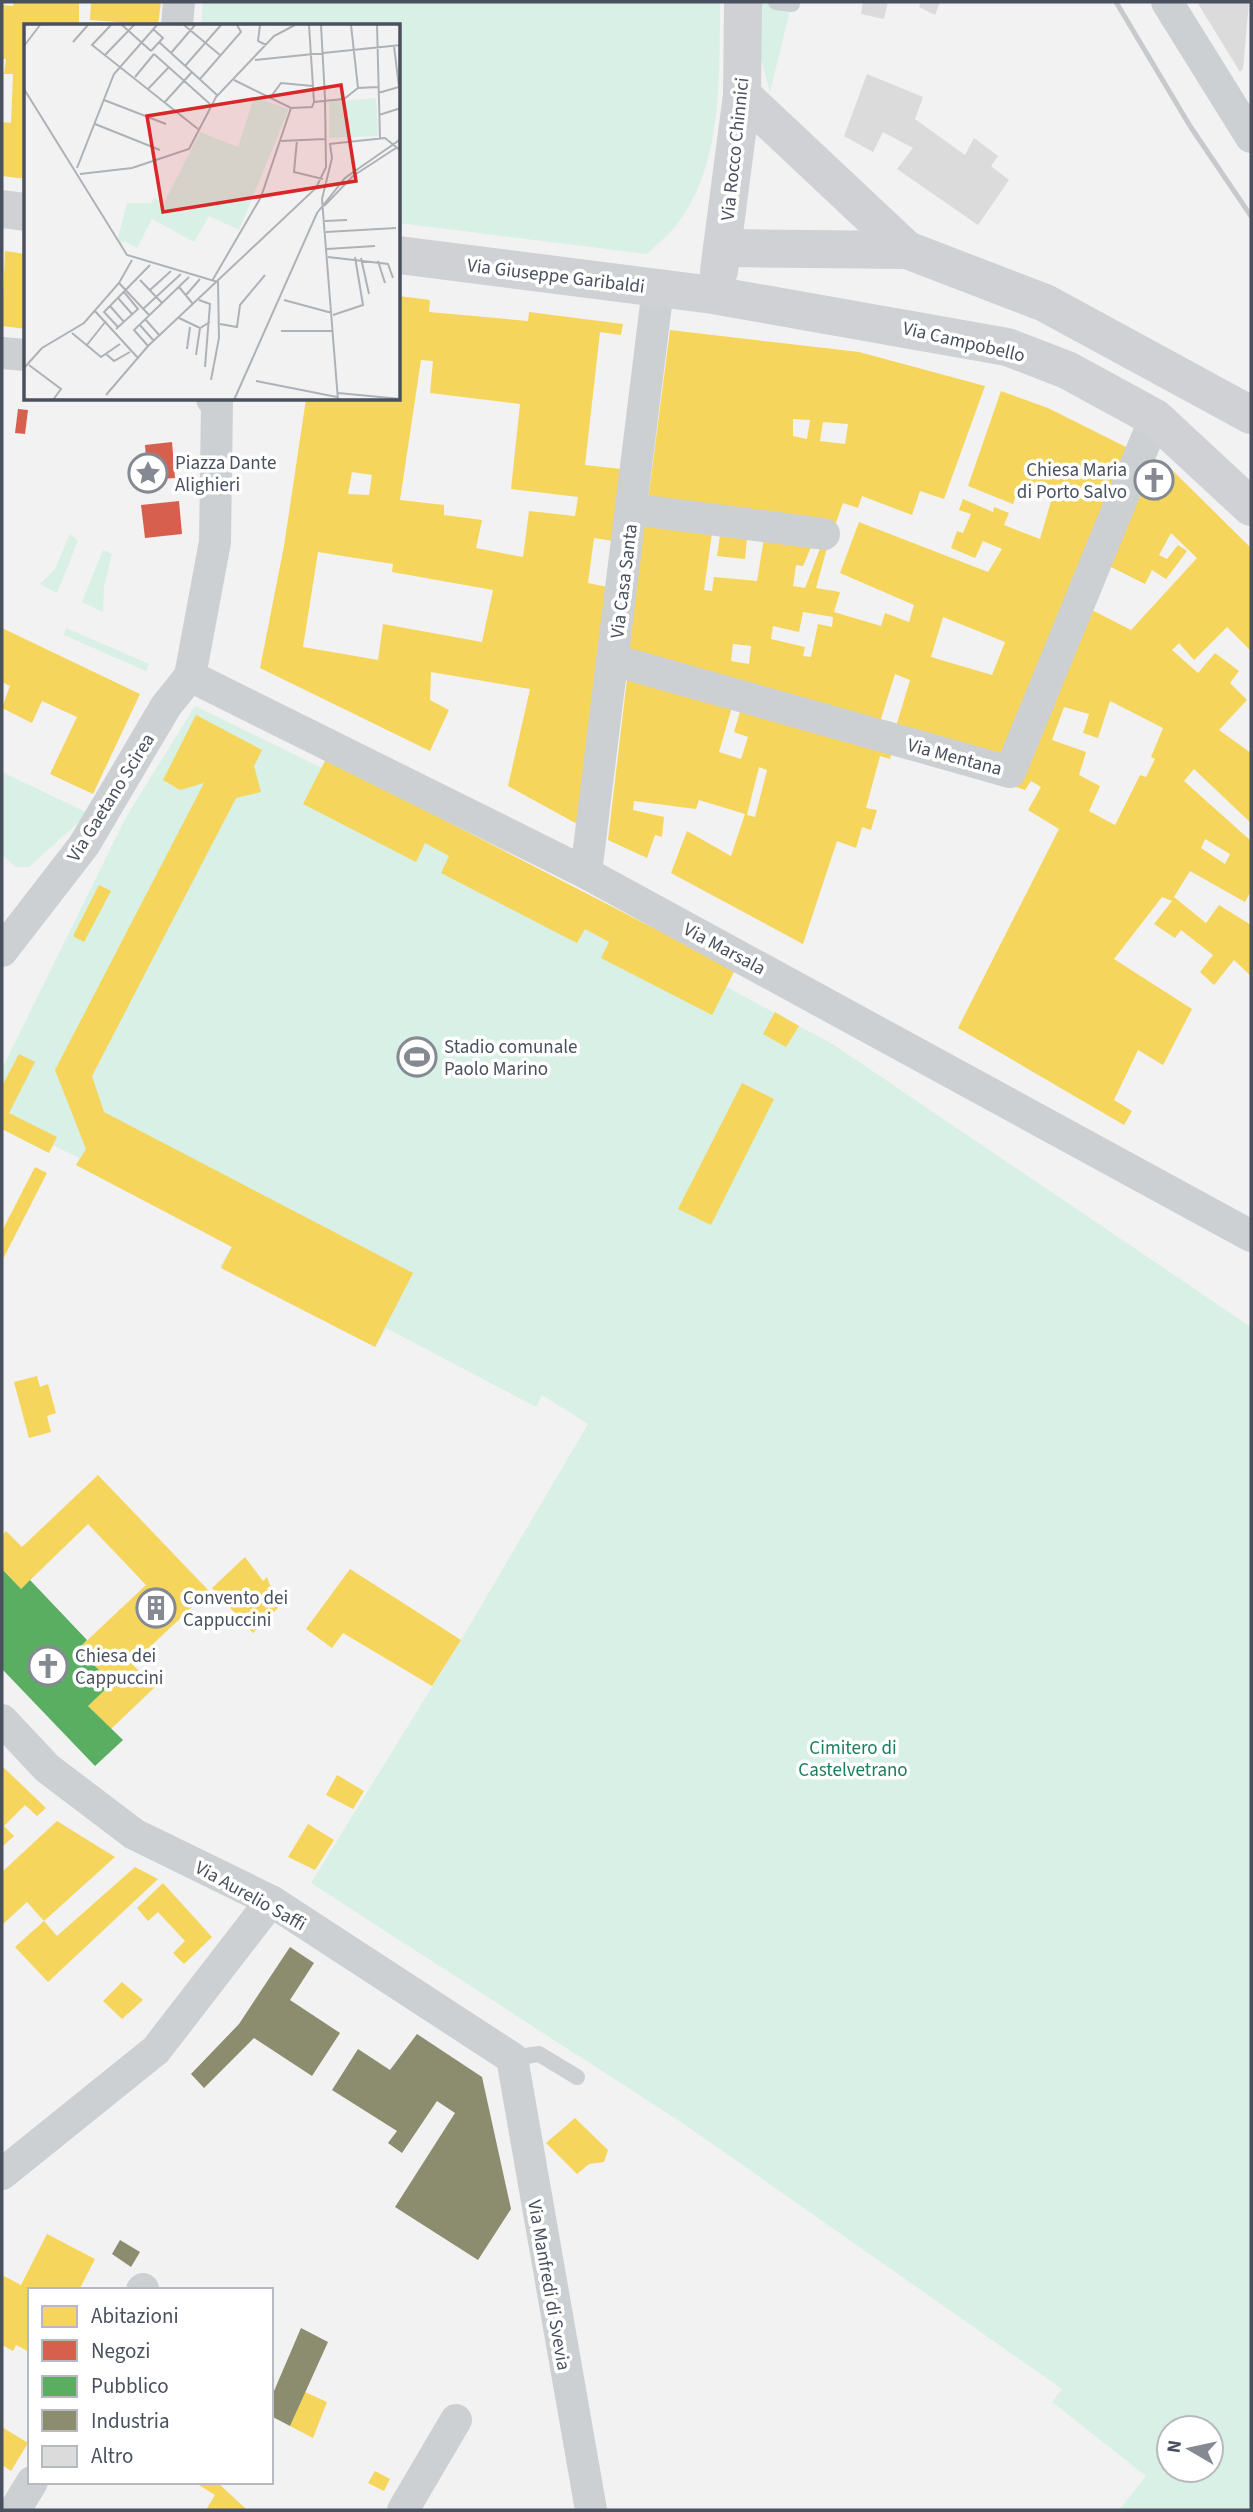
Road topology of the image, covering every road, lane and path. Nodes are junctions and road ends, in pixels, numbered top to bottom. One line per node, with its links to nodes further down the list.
1 (179, 2): 4 (street)
2 (743, 2): 5 (main road, Via Rocco Chinnici)
3 (1167, 2): 6 (street)
4 (177, 24)
5 (743, 95): 9 (main road, Via Rocco Chinnici); 10 (main road)
6 (1251, 138)
7 (2, 209): 8 (main road)
8 (24, 212)
9 (724, 248): 10 (main road); 13 (main road, Via Rocco Chinnici)
10 (907, 250): 17 (main road)
11 (401, 255): 12 (main road, Via Giuseppe Garibaldi)
12 (658, 288): 13 (main road, Via Giuseppe Garibaldi); 20 (street, Via Casa Santa)
13 (713, 295): 18 (main road, Via Campobello)
14 (2, 353): 15 (street)
15 (24, 355)
16 (215, 401): 23 (street)
17 (1251, 415)
18 (1155, 418): 19 (main road, Via Campobello); 22 (street, Via Mentana)
19 (1251, 507)
20 (631, 509): 21 (street); 22 (street, Via Casa Santa)
21 (824, 534)
22 (613, 660): 24 (street, Via Casa Santa)
23 (190, 676): 24 (street, Via Marsala); 25 (street, Via Gaetano Scirea)
24 (586, 873): 27 (street, Via Marsala)
25 (11, 916): 26 (street, Via Gaetano Scirea)
26 (2, 951)
27 (1251, 1236)
28 (2, 1720): 29 (street, Via Aurelio Saffi)
29 (271, 1901): 30 (street, Via Aurelio Saffi); 32 (street)
30 (512, 2059): 31 (lane); 37 (street, Via Manfredi di Svevia)
31 (577, 2077)
32 (2, 2174)
33 (456, 2420): 36 (street)
34 (31, 2484): 35 (street)
35 (15, 2510)
36 (403, 2510)
37 (591, 2510)

